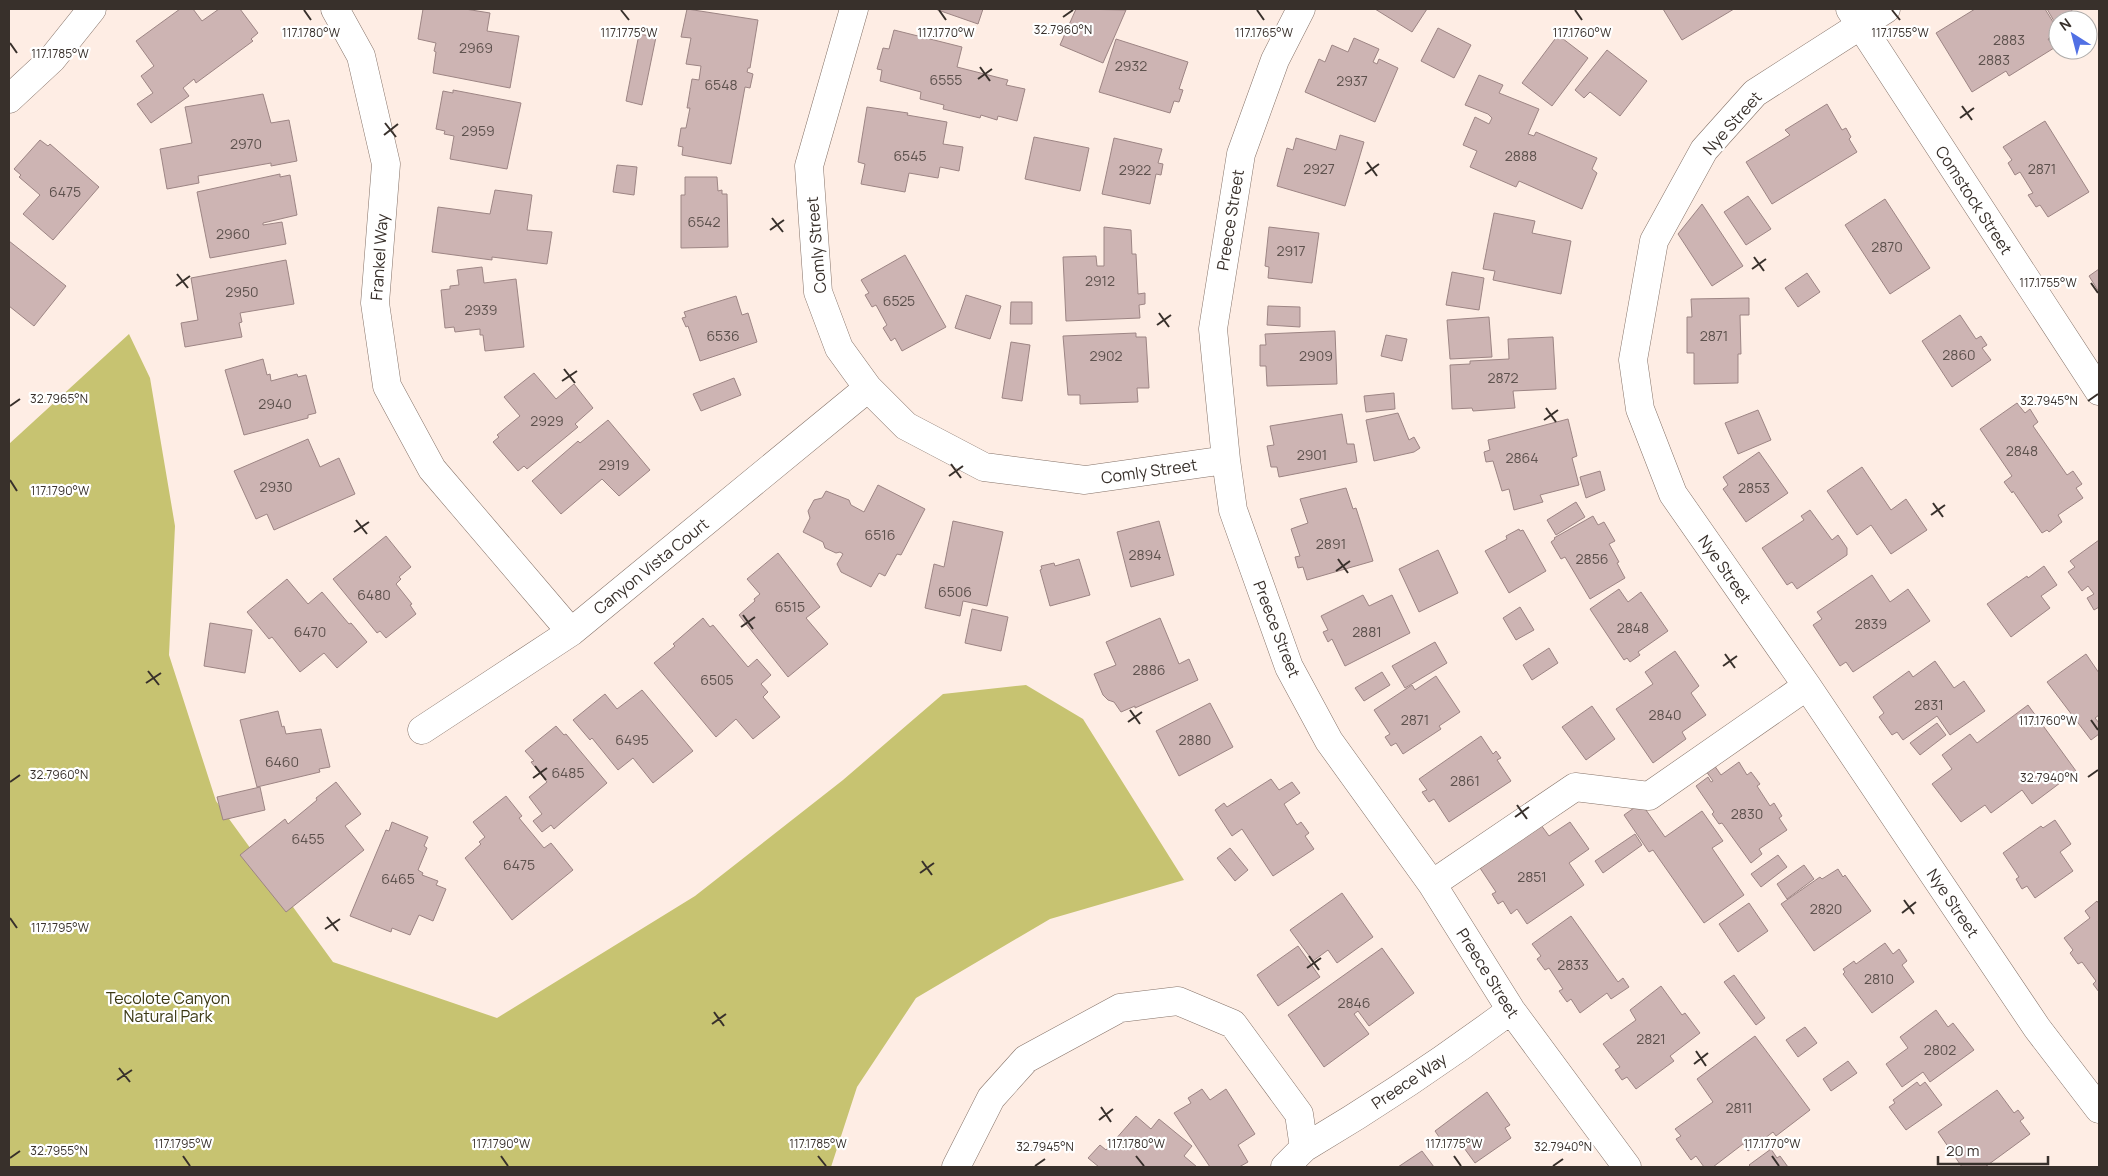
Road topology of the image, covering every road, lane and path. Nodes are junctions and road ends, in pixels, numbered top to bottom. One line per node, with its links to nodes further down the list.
1 (92, 9): 7 (street)
2 (335, 9): 11 (street, Frankel Way)
3 (854, 9): 8 (street, Comly Street)
4 (1302, 9): 10 (street, Preece Street)
5 (1886, 9): 6 (street, Nye Street)
6 (1855, 17): 9 (street, Comstock Street); 12 (street, Nye Street)
7 (9, 99)
8 (868, 388): 10 (street, Comly Street); 11 (street, Canyon Vista Court)
9 (2099, 391)
10 (1226, 460): 14 (street, Preece Street)
11 (571, 632): 13 (street, Canyon Vista Court)
12 (1807, 686): 14 (street); 16 (street, Nye Street)
13 (422, 730)
14 (1432, 884): 15 (street, Preece Street)
15 (1511, 1010): 17 (street, Preece Way); 19 (street, Preece Street)
16 (2099, 1109)
17 (1294, 1158): 18 (street)
18 (956, 1167)
19 (1627, 1167)

